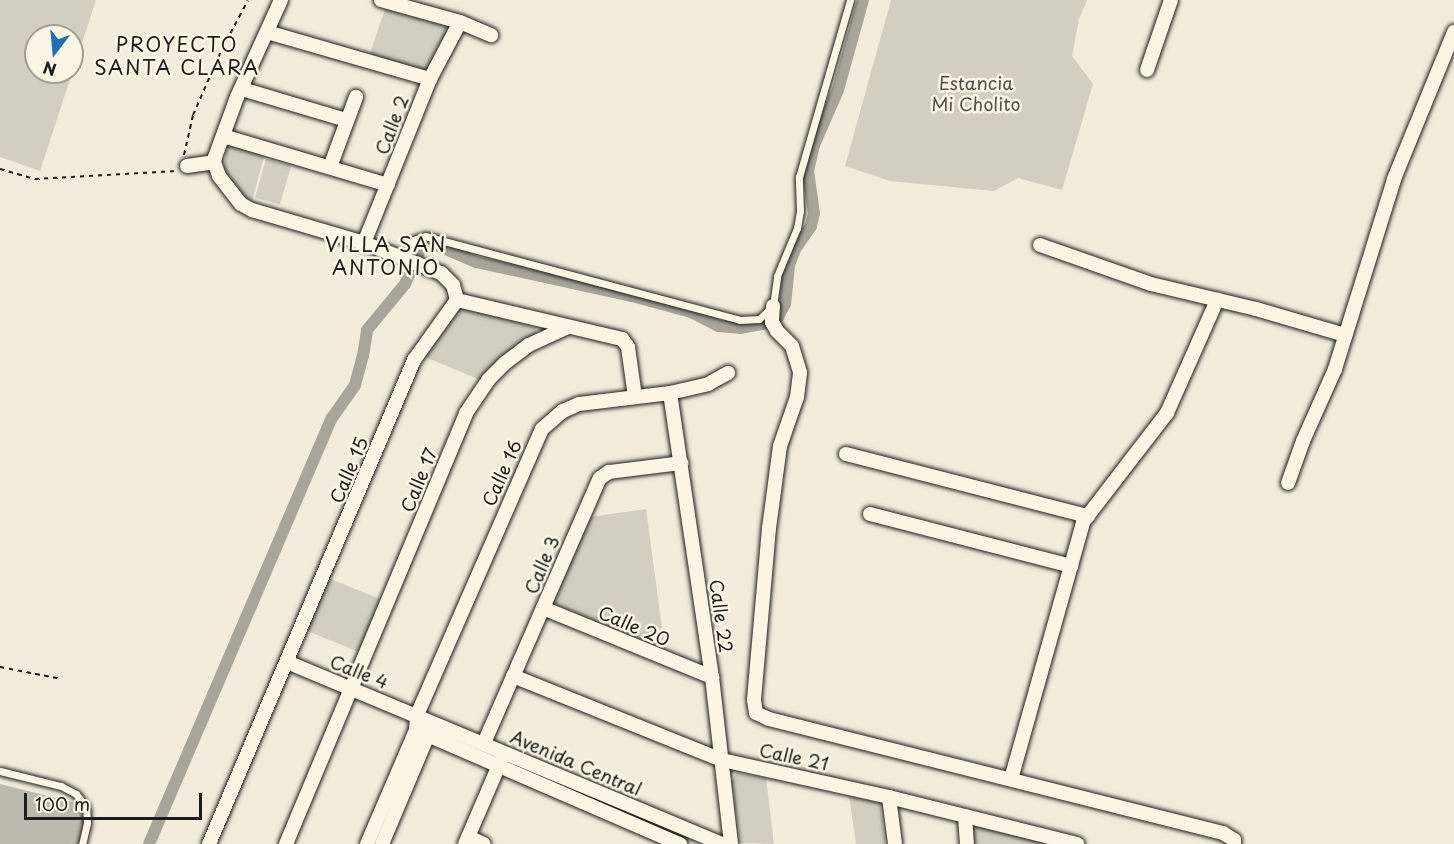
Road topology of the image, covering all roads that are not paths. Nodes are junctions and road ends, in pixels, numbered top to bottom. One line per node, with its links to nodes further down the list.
1 (281, 0): 6 (street)
2 (381, 0): 5 (street)
3 (850, 0): 24 (lane)
4 (1171, 0): 9 (street)
5 (460, 22): 8 (street); 10 (street, Calle 2)
6 (267, 32): 10 (street); 11 (street)
7 (1454, 32): 26 (street)
8 (490, 35)
9 (1147, 70)
10 (430, 78): 18 (street, Calle 2)
11 (242, 89): 13 (street); 14 (street)
12 (356, 97): 13 (street)
13 (346, 120): 17 (street)
14 (223, 136): 15 (street); 17 (street)
15 (214, 162): 16 (street); 19 (street)
16 (184, 166)
17 (330, 168): 18 (street)
18 (388, 185): 19 (street, Calle 2)
19 (364, 243): 21 (street)
20 (1040, 245): 23 (street)
21 (410, 260): 22 (street); 24 (lane)
22 (457, 300): 25 (street); 37 (street, Calle 15)
23 (1217, 300): 26 (street); 34 (street)
24 (772, 314): 48 (street)
25 (570, 327): 29 (street); 40 (street, Calle 17)
26 (1345, 335): 32 (street)
27 (728, 372): 28 (street, Calle 16)
28 (670, 393): 29 (street, Calle 16); 31 (street, Calle 22)
29 (635, 397): 41 (street, Calle 16)
30 (846, 454): 34 (street)
31 (681, 463): 36 (street, Calle 3); 39 (street, Calle 22)
32 (1288, 483)
33 (870, 514): 35 (street)
34 (1088, 516): 35 (street)
35 (1071, 566): 48 (street)
36 (543, 608): 38 (street, Calle 3); 39 (street, Calle 20)
37 (287, 662): 40 (street, Calle 4); 53 (street, Calle 15)
38 (513, 676): 43 (street, Calle 3); 45 (street, Calle 21)
39 (712, 677): 45 (street, Calle 22)
40 (352, 689): 41 (street, Calle 4); 54 (street, Calle 17)
41 (417, 715): 42 (street, Calle 16); 43 (street, Avenida Central)
42 (422, 732): 46 (street, Avenida Central); 55 (street); 56 (street)
43 (484, 743): 44 (street, Avenida Central)
44 (505, 752): 46 (street); 59 (street, Avenida Central)
45 (722, 760): 49 (street, Calle 21); 60 (street, Calle 22)
46 (499, 765): 51 (street); 58 (street, Avenida Central)
47 (0, 771): 52 (lane)
48 (1011, 779): 64 (street)
49 (889, 797): 50 (street, Calle 21); 61 (street)
50 (965, 816): 62 (street); 63 (street, Calle 21)
51 (466, 841): 57 (street)
52 (82, 844)
53 (209, 844)
54 (286, 844)
55 (367, 844)
56 (382, 844)
57 (483, 844)
58 (680, 844)
59 (722, 844)
60 (731, 844)
61 (895, 844)
62 (967, 844)
63 (1077, 844)
64 (1234, 844)

